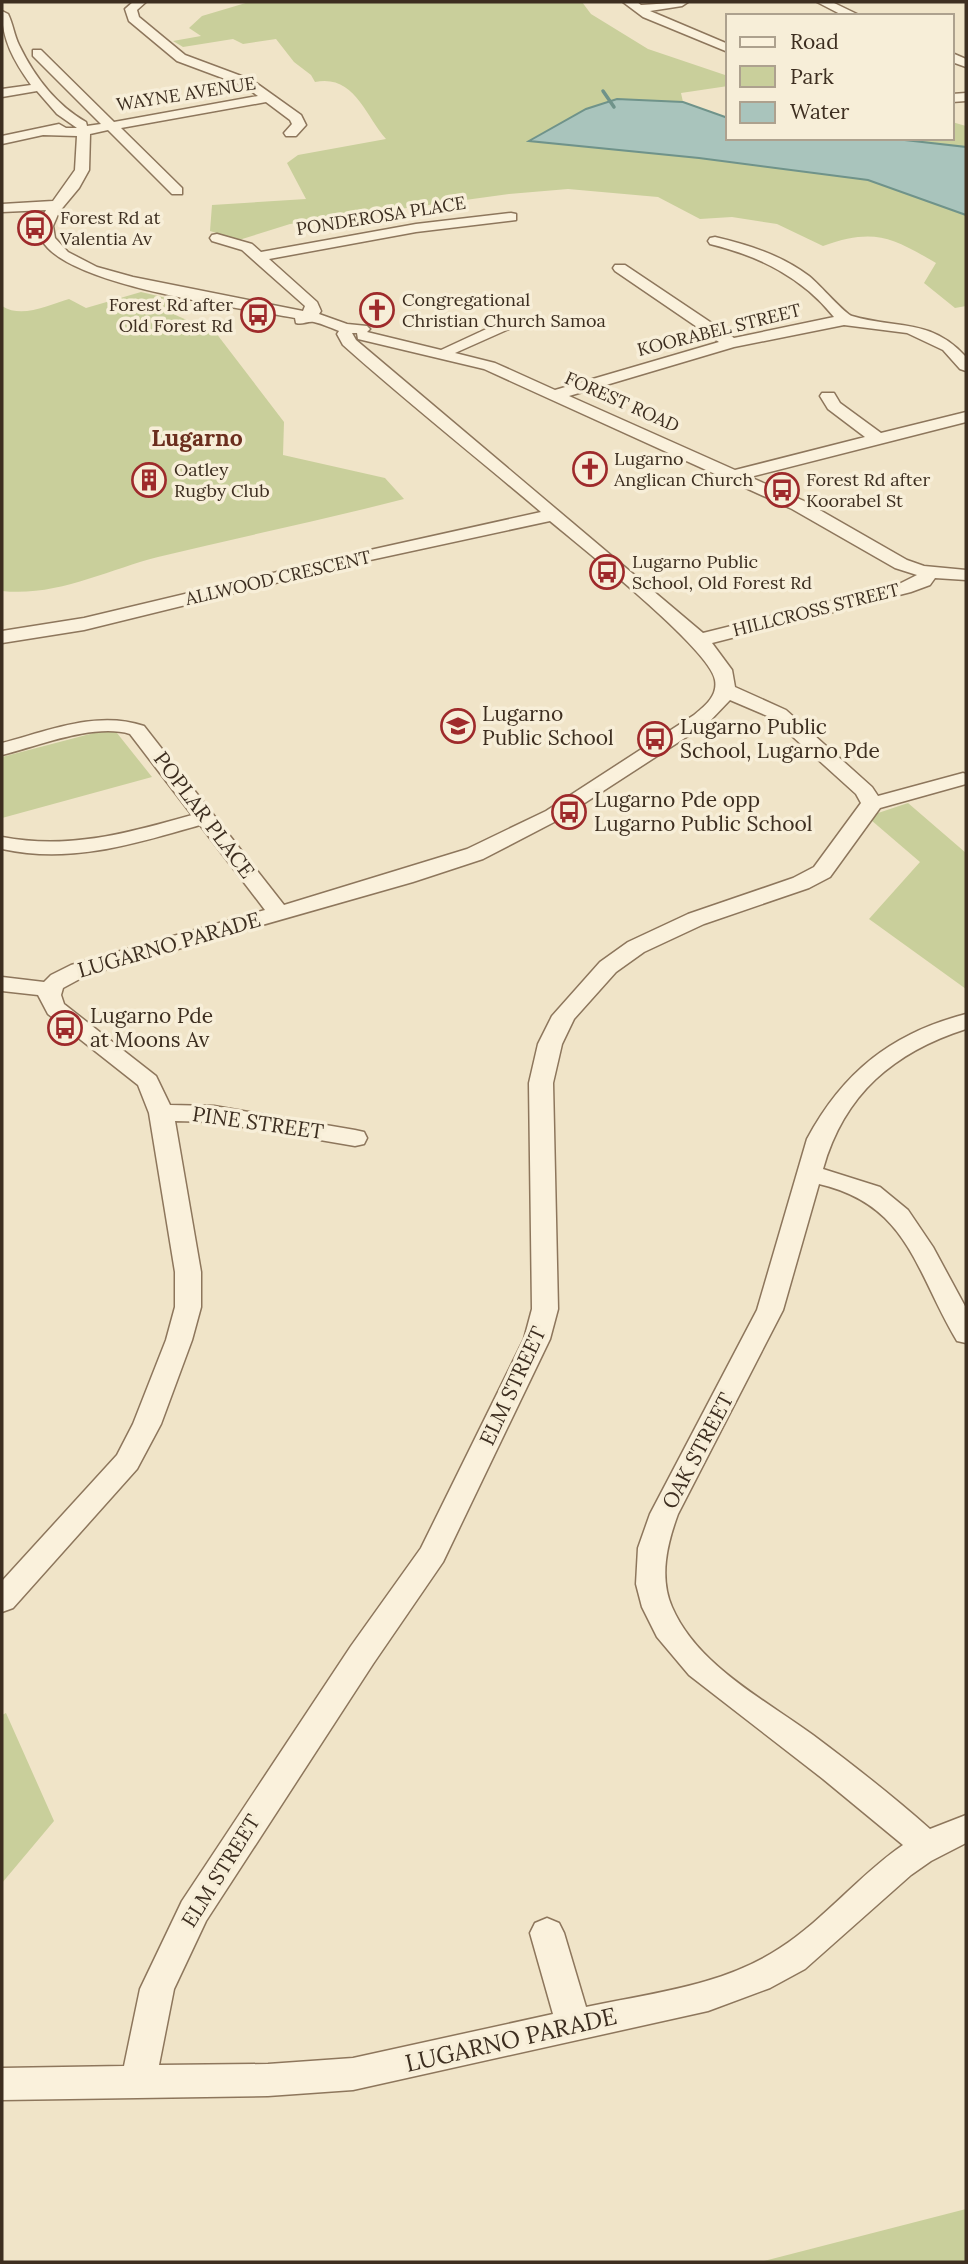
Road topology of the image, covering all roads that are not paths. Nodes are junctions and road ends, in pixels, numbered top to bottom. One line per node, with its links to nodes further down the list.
1 (140, 2): 11 (street, WAYNE AVENUE)
2 (682, 2): 4 (street)
3 (823, 2): 6 (street)
4 (634, 5): 7 (street)
5 (3, 11): 9 (street)
6 (850, 14)
7 (726, 47)
8 (37, 52): 12 (street)
9 (41, 87): 10 (street); 13 (street)
10 (2, 93)
11 (269, 98): 12 (street, WAYNE AVENUE); 14 (street, WAYNE AVENUE)
12 (109, 124): 13 (street, WAYNE AVENUE); 16 (street)
13 (74, 128): 15 (street, WAYNE AVENUE); 17 (street)
14 (291, 133)
15 (2, 140)
16 (177, 191)
17 (57, 205): 18 (street); 24 (street)
18 (2, 208)
19 (511, 217): 22 (street, PONDEROSA PLACE)
20 (217, 238): 22 (street)
21 (716, 241): 25 (street)
22 (258, 257): 24 (street)
23 (620, 268): 28 (street)
24 (307, 314): 27 (street)
25 (844, 320): 28 (street, KOORABEL STREET); 31 (street, KOORABEL STREET)
26 (515, 321): 29 (street)
27 (354, 334): 29 (street, FOREST ROAD); 30 (street, FOREST ROAD); 36 (street); 36 (street)
28 (731, 343): 32 (street, KOORABEL STREET)
29 (449, 350): 30 (street, FOREST ROAD)
30 (489, 366): 32 (street, FOREST ROAD)
31 (966, 366)
32 (555, 395): 37 (street, FOREST ROAD)
33 (828, 397): 35 (street)
34 (966, 416): 35 (street)
35 (877, 438): 37 (street)
36 (482, 453): 38 (street)
37 (735, 476): 39 (street, FOREST ROAD)
38 (553, 515): 41 (street, ALLWOOD CRESCENT); 42 (street)
39 (928, 572): 40 (street, FOREST ROAD); 42 (street, HILLCROSS STREET)
40 (966, 576)
41 (2, 638)
42 (699, 640): 43 (street)
43 (721, 698): 46 (street); 49 (street, LUGARNO PARADE)
44 (2, 750): 47 (street, POPLAR PLACE)
45 (963, 779): 46 (street)
46 (871, 803): 62 (street, ELM STREET)
47 (206, 817): 48 (street); 49 (street, POPLAR PLACE)
48 (2, 843)
49 (279, 913): 51 (street, LUGARNO PARADE)
50 (2, 984): 51 (street)
51 (50, 989): 53 (street)
52 (966, 1021): 55 (street, OAK STREET)
53 (161, 1113): 54 (street, PINE STREET); 57 (street)
54 (355, 1138)
55 (810, 1174): 56 (street); 59 (street, OAK STREET)
56 (966, 1334)
57 (2, 1600)
58 (966, 1829): 59 (street, LUGARNO PARADE)
59 (927, 1846): 61 (street, LUGARNO PARADE)
60 (547, 1933): 61 (street)
61 (574, 2026): 62 (street, LUGARNO PARADE)
62 (139, 2081): 63 (street, LUGARNO PARADE)
63 (2, 2084)

